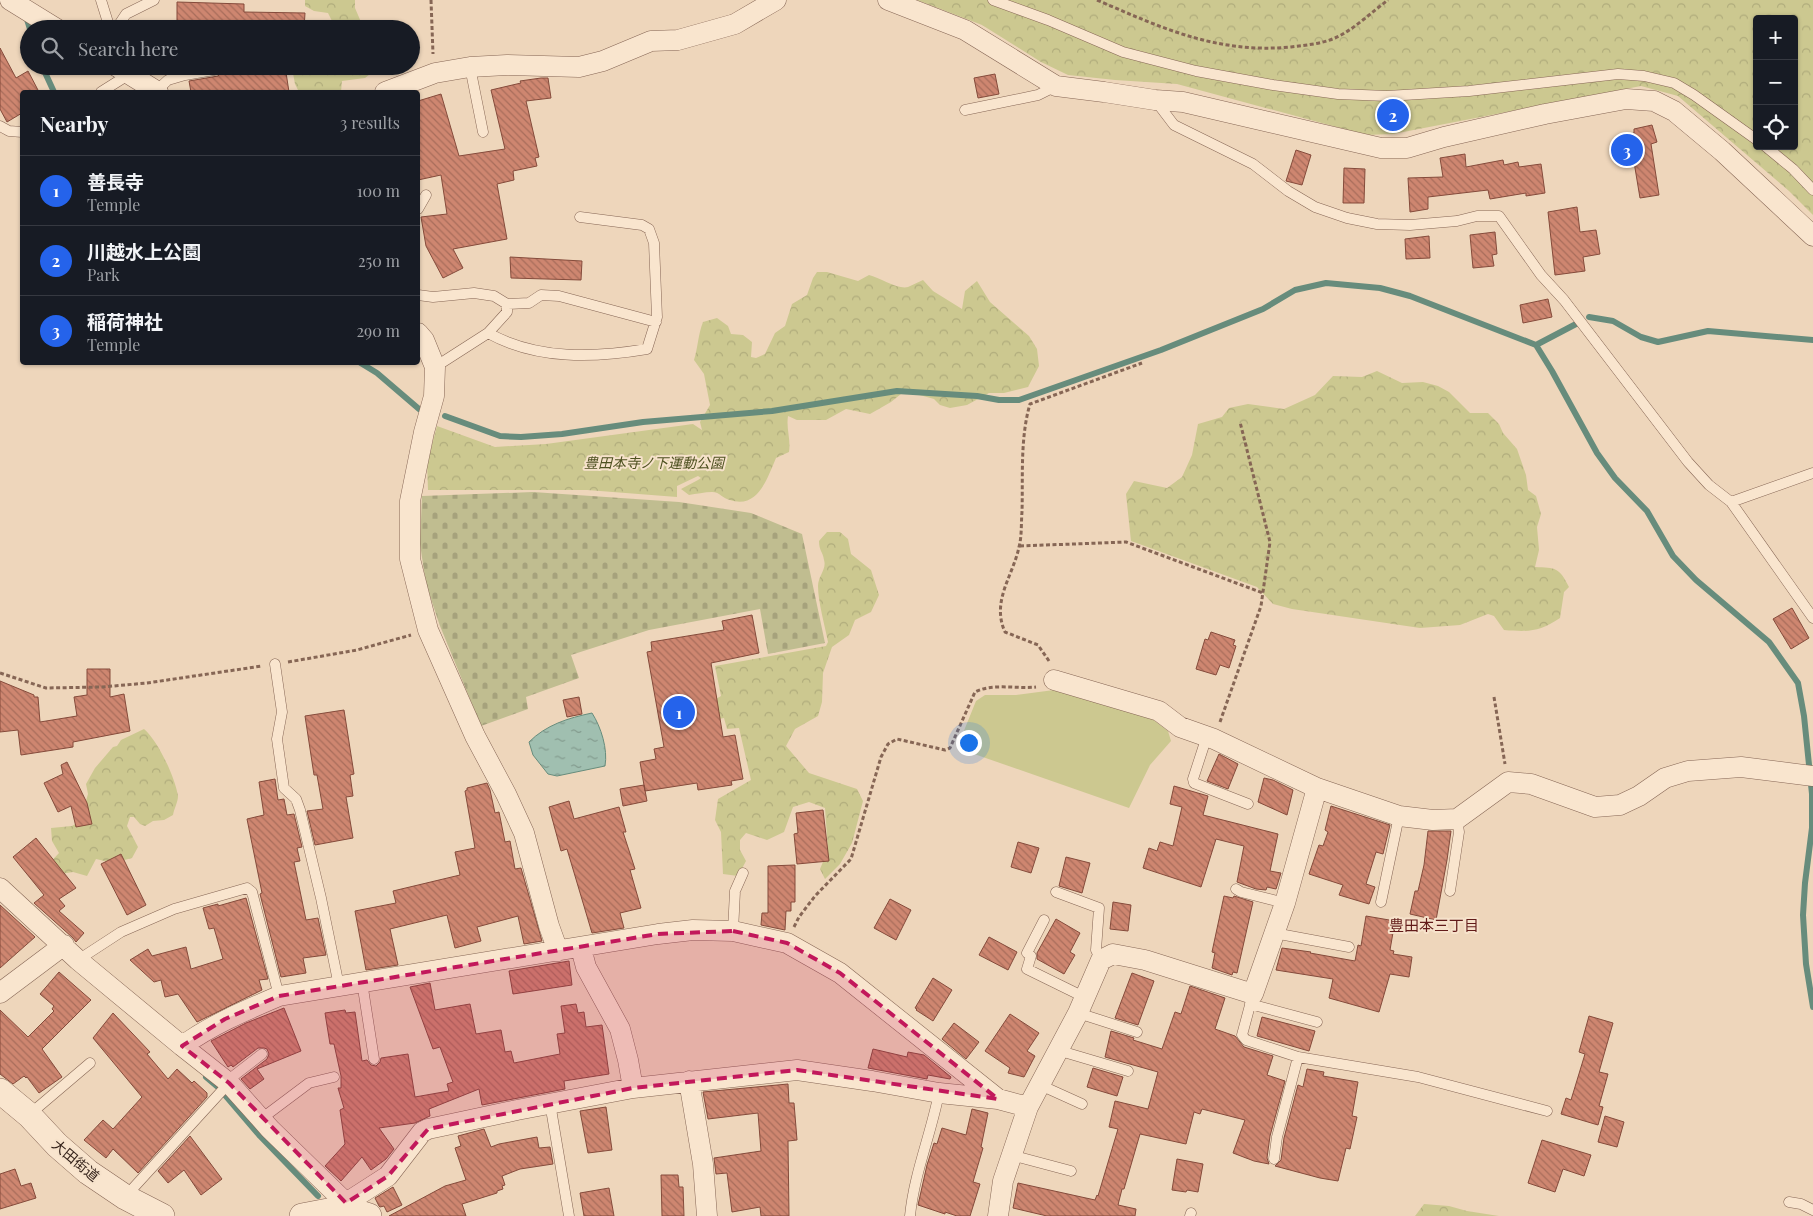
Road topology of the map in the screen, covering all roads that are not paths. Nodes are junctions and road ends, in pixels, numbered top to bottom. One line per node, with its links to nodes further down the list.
1 (10, 0): 7 (street)
2 (101, 0): 8 (lane)
3 (154, 0): 9 (lane)
4 (776, 0): 10 (street)
5 (888, 0): 14 (street)
6 (993, 0): 24 (lane)
7 (42, 20)
8 (107, 20)
9 (122, 20)
10 (470, 67): 18 (street); 23 (lane)
11 (117, 75): 15 (lane)
12 (130, 75): 16 (street)
13 (185, 75): 17 (lane)
14 (1056, 86): 19 (street); 20 (lane)
15 (103, 90)
16 (154, 90)
17 (159, 90)
18 (391, 90)
19 (1155, 100): 30 (street); 38 (lane)
20 (965, 110)
21 (0, 126): 22 (lane)
22 (20, 132)
23 (483, 132)
24 (1753, 137)
25 (1769, 150): 26 (lane)
26 (1813, 190)
27 (426, 195): 28 (lane)
28 (420, 206)
29 (580, 217): 33 (lane)
30 (1813, 236)
31 (420, 295): 32 (lane)
32 (508, 304): 33 (lane); 34 (lane)
33 (656, 322): 34 (lane)
34 (488, 332): 36 (lane)
35 (420, 335): 36 (street)
36 (435, 367): 61 (street)
37 (1813, 473): 38 (lane)
38 (1731, 502): 39 (lane)
39 (1813, 618)
40 (275, 664): 65 (lane)
41 (1054, 680): 42 (street)
42 (1211, 738): 44 (street); 45 (lane)
43 (1813, 776): 47 (street)
44 (1317, 788): 46 (street); 54 (street)
45 (1248, 804)
46 (1399, 816): 47 (street); 53 (lane)
47 (1457, 819): 51 (lane)
48 (743, 873): 56 (lane)
49 (0, 888): 60 (street)
50 (1236, 889): 54 (lane)
51 (1450, 891)
52 (1056, 892): 63 (lane)
53 (1381, 902)
54 (1285, 903): 57 (street)
55 (1044, 920): 69 (lane)
56 (733, 931): 59 (street); 86 (street)
57 (1274, 933): 58 (lane); 68 (street)
58 (1349, 947)
59 (581, 948): 61 (street); 83 (street)
60 (56, 950): 62 (street); 66 (street)
61 (558, 952): 64 (street)
62 (78, 960): 67 (lane); 72 (street)
63 (1101, 960): 68 (street); 69 (street)
64 (362, 982): 65 (street); 76 (lane)
65 (339, 986): 67 (street)
66 (0, 994)
67 (279, 996): 72 (street)
68 (1252, 999): 70 (lane); 75 (lane)
69 (1081, 1005): 71 (lane); 73 (street)
70 (1317, 1022)
71 (1136, 1032)
72 (182, 1046): 82 (street)
73 (1057, 1050): 78 (lane); 81 (street)
74 (262, 1054): 82 (lane)
75 (1298, 1057): 90 (lane); 94 (lane)
76 (374, 1059)
77 (90, 1063): 91 (lane)
78 (1128, 1071)
79 (334, 1077): 92 (lane)
80 (690, 1081): 83 (street); 85 (street); 104 (street)
81 (1040, 1085): 88 (lane); 89 (street)
82 (225, 1086): 92 (street); 96 (lane)
83 (633, 1088): 87 (street)
84 (0, 1092): 91 (street, 大田街道)
85 (939, 1093): 86 (street); 105 (lane)
86 (998, 1099): 89 (street)
87 (550, 1103): 98 (street); 103 (lane)
88 (1082, 1104)
89 (1028, 1107): 93 (street)
90 (1548, 1111)
91 (29, 1115): 96 (street, 大田街道)
92 (261, 1119): 98 (street)
93 (1011, 1155): 95 (lane); 106 (street)
94 (1274, 1159)
95 (1071, 1171)
96 (125, 1197): 100 (street, 大田街道)
97 (1789, 1202): 99 (lane)
98 (345, 1206): 101 (street); 102 (street)
99 (1813, 1210)
100 (162, 1216)
101 (302, 1216)
102 (369, 1216)
103 (569, 1216)
104 (707, 1216)
105 (910, 1216)
106 (998, 1216)

